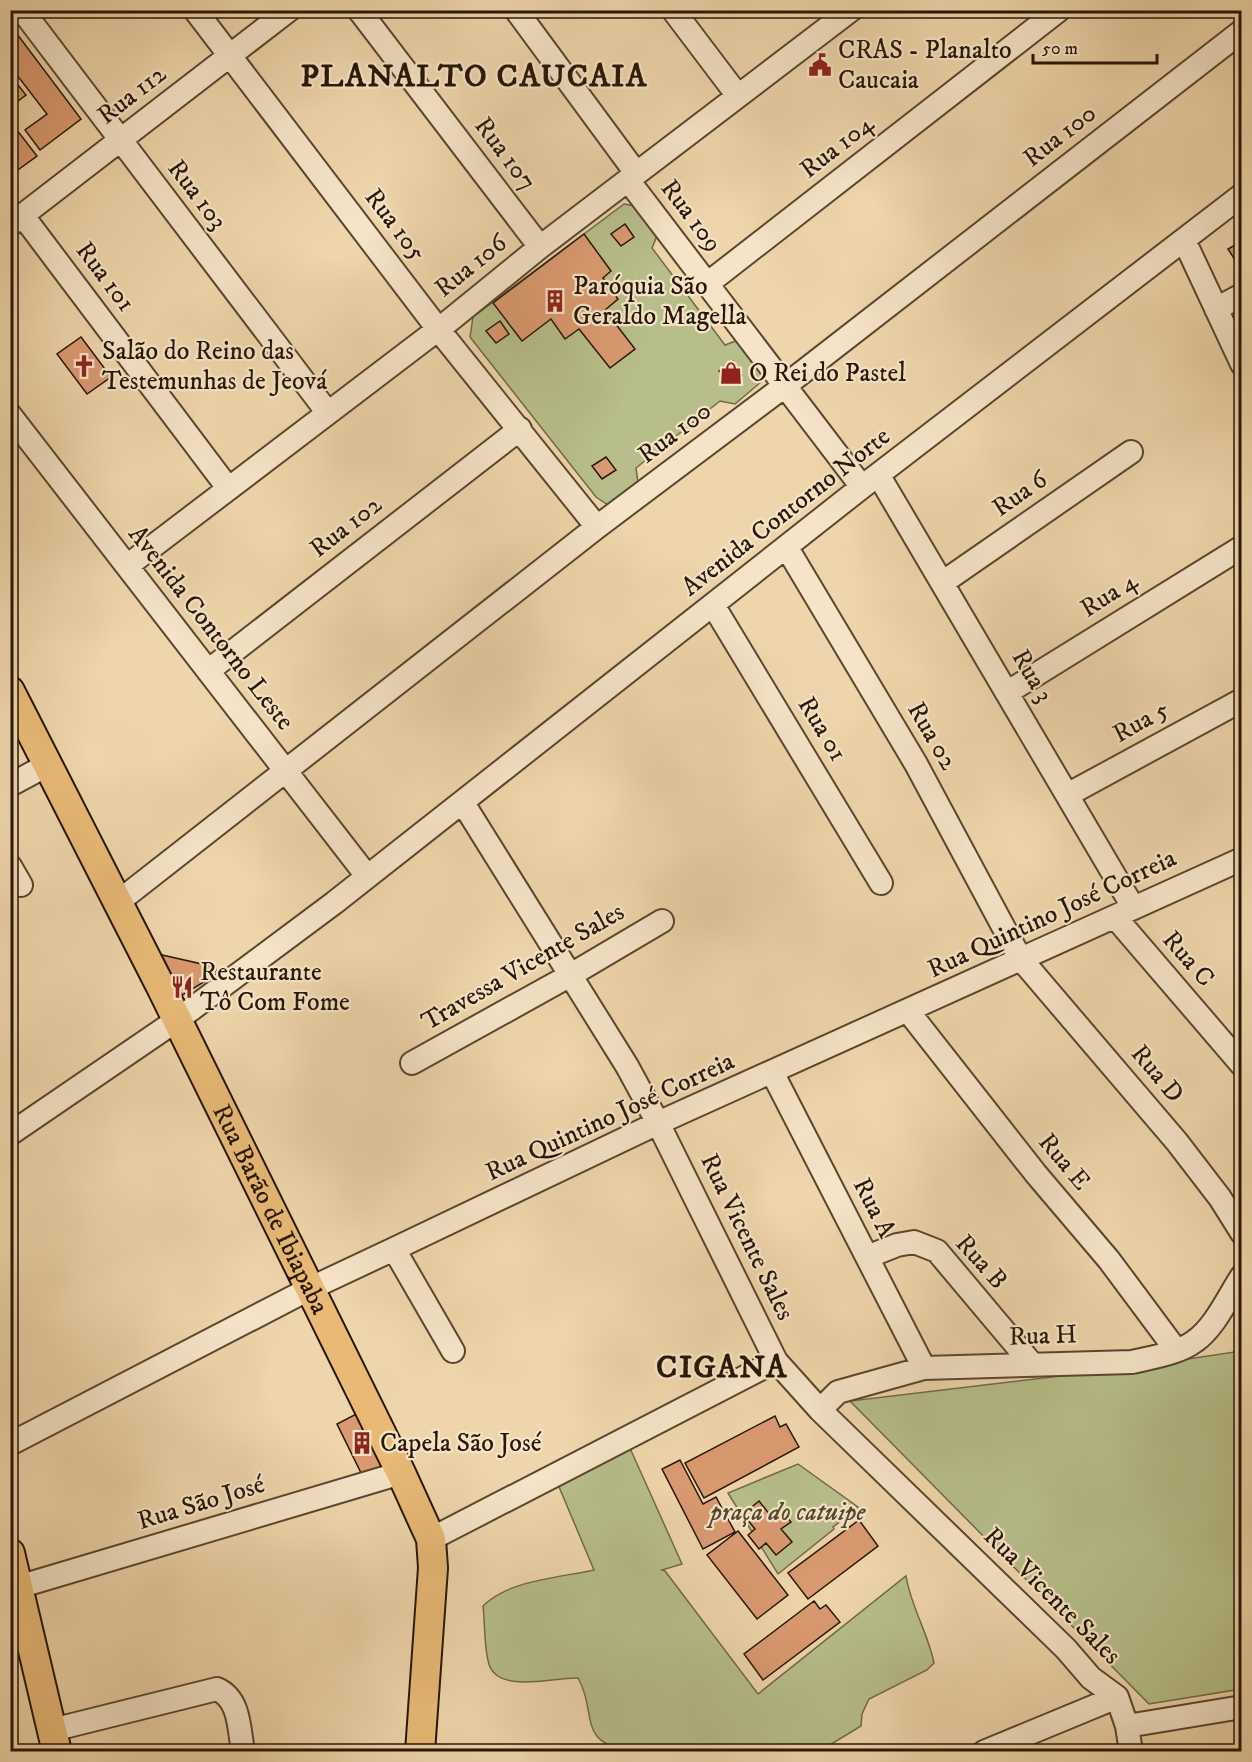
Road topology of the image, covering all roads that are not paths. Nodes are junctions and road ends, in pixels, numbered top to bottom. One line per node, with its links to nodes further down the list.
1 (22, 10): 12 (street, Rua 103)
2 (195, 10): 10 (street, Rua 105)
3 (289, 10): 10 (street, Rua 112)
4 (359, 10): 17 (street, Rua 107)
5 (516, 10): 13 (street, Rua 109)
6 (673, 10): 11 (street)
7 (1059, 10): 18 (street, Rua 104)
8 (838, 14): 11 (street, Rua 106)
9 (1242, 31): 23 (street, Rua 100)
10 (229, 55): 12 (street, Rua 112); 21 (street, Rua 105)
11 (738, 96): 13 (street, Rua 106)
12 (120, 141): 15 (street, Rua 112); 24 (street, Rua 103)
13 (632, 176): 17 (street, Rua 106); 18 (street, Rua 109)
14 (1242, 195): 16 (street, Avenida Contorno Norte)
15 (17, 220): 29 (street, Rua 101)
16 (1184, 240): 20 (street); 28 (street, Avenida Contorno Norte)
17 (540, 247): 21 (street, Rua 106)
18 (707, 284): 23 (street, Rua 109)
19 (1242, 295): 20 (street)
20 (1216, 309): 22 (street)
21 (438, 329): 24 (street, Rua 106); 26 (street, Rua 105)
22 (1242, 364)
23 (786, 386): 28 (street, Rua 109); 30 (street, Rua 100)
24 (328, 413): 29 (street, Rua 106)
25 (10, 415): 33 (street, Avenida Contorno Leste)
26 (520, 429): 30 (street, Rua 105); 36 (street, Rua 102)
27 (1131, 452): 34 (street, Rua 6)
28 (870, 481): 32 (street, Avenida Contorno Norte); 34 (street, Rua 3)
29 (228, 488): 33 (street, Rua 106)
30 (597, 527): 41 (street, Rua 100)
31 (1242, 547): 38 (street, Rua 4)
32 (787, 548): 35 (street, Avenida Contorno Norte); 51 (street, Rua 02)
33 (127, 566): 36 (street, Avenida Contorno Leste)
34 (942, 583): 38 (street, Rua 3)
35 (713, 605): 44 (street, Avenida Contorno Norte); 47 (street, Rua 01)
36 (208, 670): 41 (street, Avenida Contorno Leste)
37 (10, 691): 40 (main road, Rua Barão de Ibiapaba)
38 (1008, 692): 43 (street, Rua 3)
39 (1242, 700): 43 (street, Rua 5)
40 (49, 764): 42 (street); 48 (main road, Rua Barão de Ibiapaba)
41 (286, 772): 46 (street, Avenida Contorno Leste); 48 (street, Rua 100)
42 (10, 785)
43 (1069, 794): 49 (street, Rua 3)
44 (463, 803): 46 (street, Avenida Contorno Norte); 52 (street, Rua Vicente Sales)
45 (1239, 864): 49 (street, Rua Quintino José Correia)
46 (367, 876): 54 (street, Avenida Contorno Norte)
47 (881, 883)
48 (118, 902): 54 (main road, Rua Barão de Ibiapaba)
49 (1124, 912): 51 (street, Rua Quintino José Correia); 56 (street, Rua C)
50 (662, 921): 52 (street, Travessa Vicente Sales)
51 (1020, 958): 53 (street, Rua Quintino José Correia); 60 (street, Rua D)
52 (569, 976): 55 (street, Travessa Vicente Sales); 58 (street, Rua Vicente Sales)
53 (908, 1011): 57 (street, Rua Quintino José Correia); 65 (street, Rua E)
54 (177, 1020): 59 (street, Avenida Contorno Norte); 64 (main road, Rua Barão de Ibiapaba)
55 (412, 1063)
56 (1242, 1065)
57 (773, 1074): 58 (street, Rua Quintino José Correia); 62 (street, Rua A)
58 (658, 1123): 61 (street, Rua Quintino José Correia); 67 (street, Rua Vicente Sales)
59 (10, 1134)
60 (1242, 1233)
61 (394, 1249): 64 (street, Rua Quintino José Correia); 66 (street)
62 (867, 1257): 68 (street, Rua B); 69 (street, Rua A)
63 (1242, 1276): 65 (street, Rua H)
64 (309, 1290): 71 (street, Rua Quintino José Correia); 72 (main road, Rua Barão de Ibiapaba)
65 (1176, 1350): 68 (street, Rua H)
66 (453, 1351)
67 (776, 1361): 70 (street, Rua Vicente Sales); 73 (street)
68 (1032, 1364): 69 (street, Rua H)
69 (924, 1368): 70 (street, Rua H)
70 (820, 1410): 76 (street, Rua Vicente Sales)
71 (10, 1444)
72 (401, 1473): 73 (main road, Rua Barão de Ibiapaba); 75 (street, Rua São José)
73 (431, 1539): 81 (main road, Rua Barão de Ibiapaba)
74 (10, 1552): 75 (main road)
75 (18, 1587): 79 (main road)
76 (1117, 1697): 78 (street, Rua Vicente Sales); 82 (street)
77 (1242, 1707): 78 (street)
78 (1127, 1726): 83 (street, Rua Vicente Sales)
79 (54, 1741): 80 (street)
80 (243, 1752)
81 (420, 1752)
82 (984, 1752)
83 (1131, 1752)

